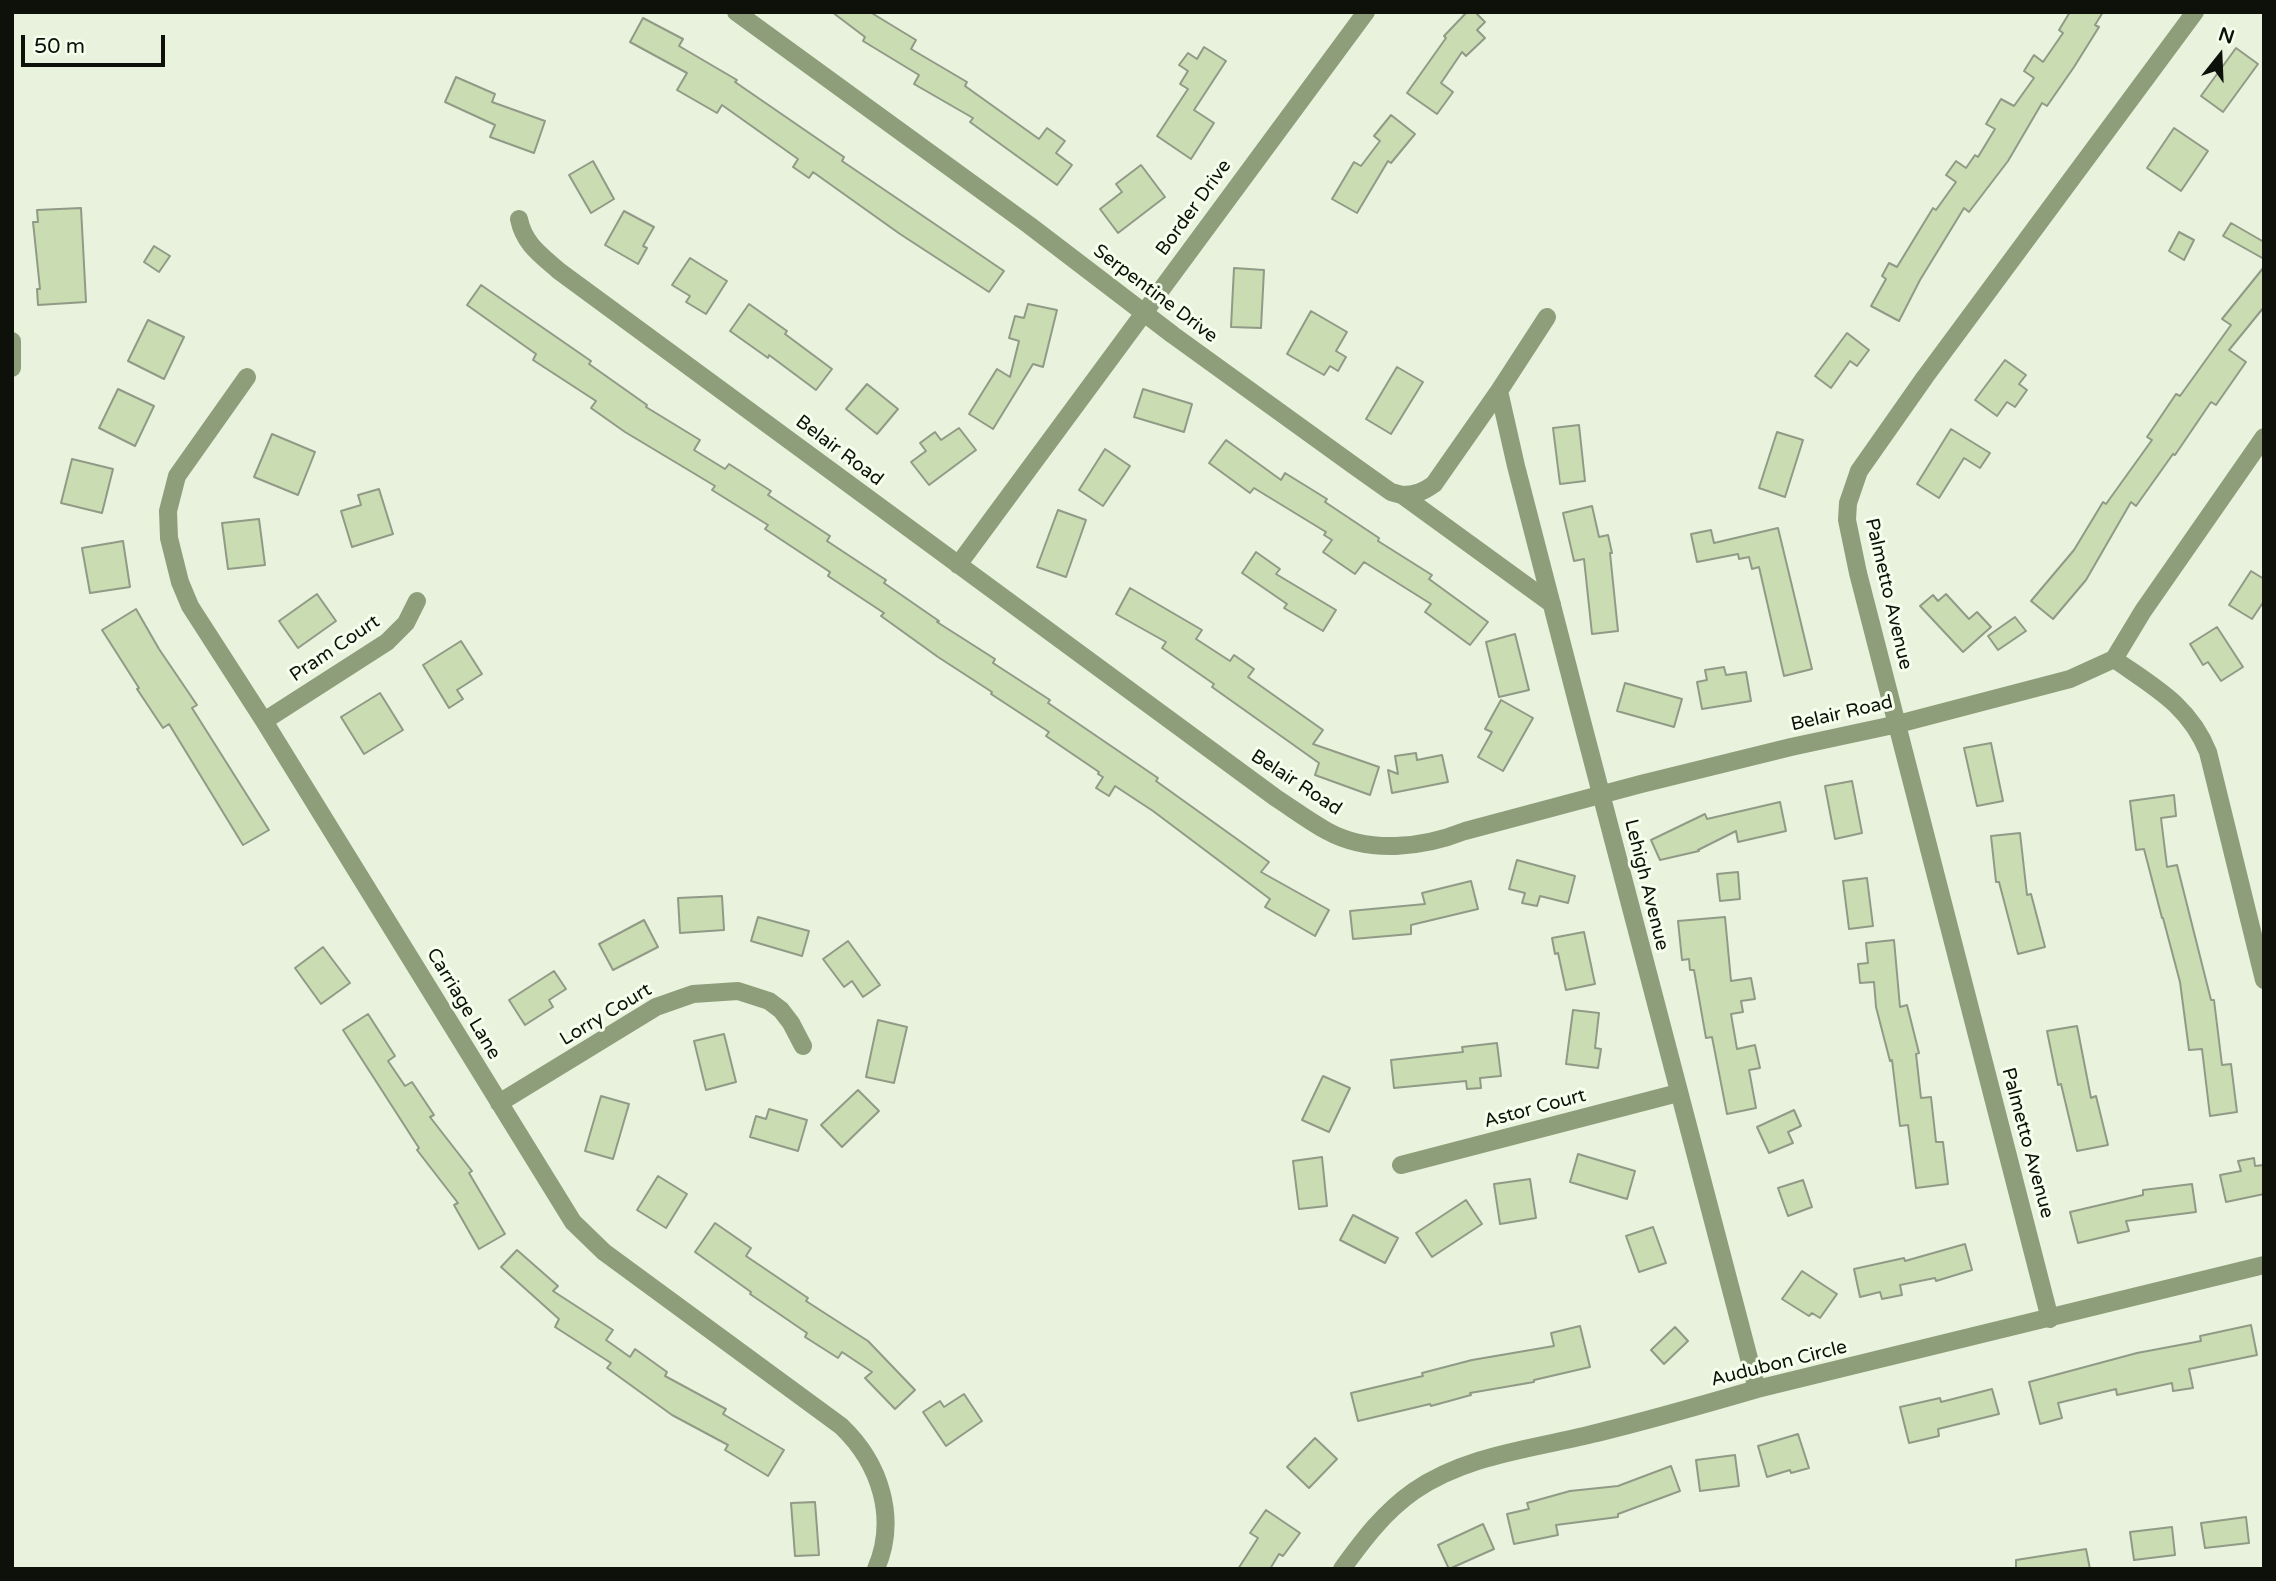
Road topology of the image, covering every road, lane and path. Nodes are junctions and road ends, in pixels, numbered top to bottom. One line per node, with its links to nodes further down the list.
1 (736, 12): 5 (street, Serpentine Drive)
2 (1366, 12): 5 (street, Border Drive)
3 (2195, 12): 18 (street, Palmetto Avenue)
4 (519, 219): 13 (street, Belair Road)
5 (1145, 312): 12 (street, Serpentine Drive); 13 (street, Border Drive)
6 (1547, 317): 10 (street)
7 (12, 341): 8 (street)
8 (12, 368)
9 (247, 377): 17 (street, Carriage Lane)
10 (1499, 391): 12 (street); 15 (street, Lehigh Avenue)
11 (2264, 437): 16 (street)
12 (1402, 495): 15 (street, Serpentine Drive)
13 (958, 565): 19 (street, Belair Road)
14 (417, 601): 17 (street, Pram Court)
15 (1552, 604): 19 (street, Lehigh Avenue)
16 (2114, 659): 18 (street, Belair Road); 20 (street)
17 (264, 721): 23 (street, Carriage Lane)
18 (1898, 724): 19 (street, Belair Road); 26 (street, Palmetto Avenue)
19 (1601, 795): 22 (street, Lehigh Avenue)
20 (2264, 980)
21 (803, 1046): 23 (street, Lorry Court)
22 (1678, 1093): 24 (street, Astor Court); 27 (street, Lehigh Avenue)
23 (499, 1103): 28 (street, Carriage Lane)
24 (1401, 1165)
25 (2264, 1265): 26 (street, Audubon Circle)
26 (2050, 1318): 27 (street, Audubon Circle)
27 (1757, 1389): 29 (street, Audubon Circle)
28 (876, 1569)
29 (1342, 1569)

